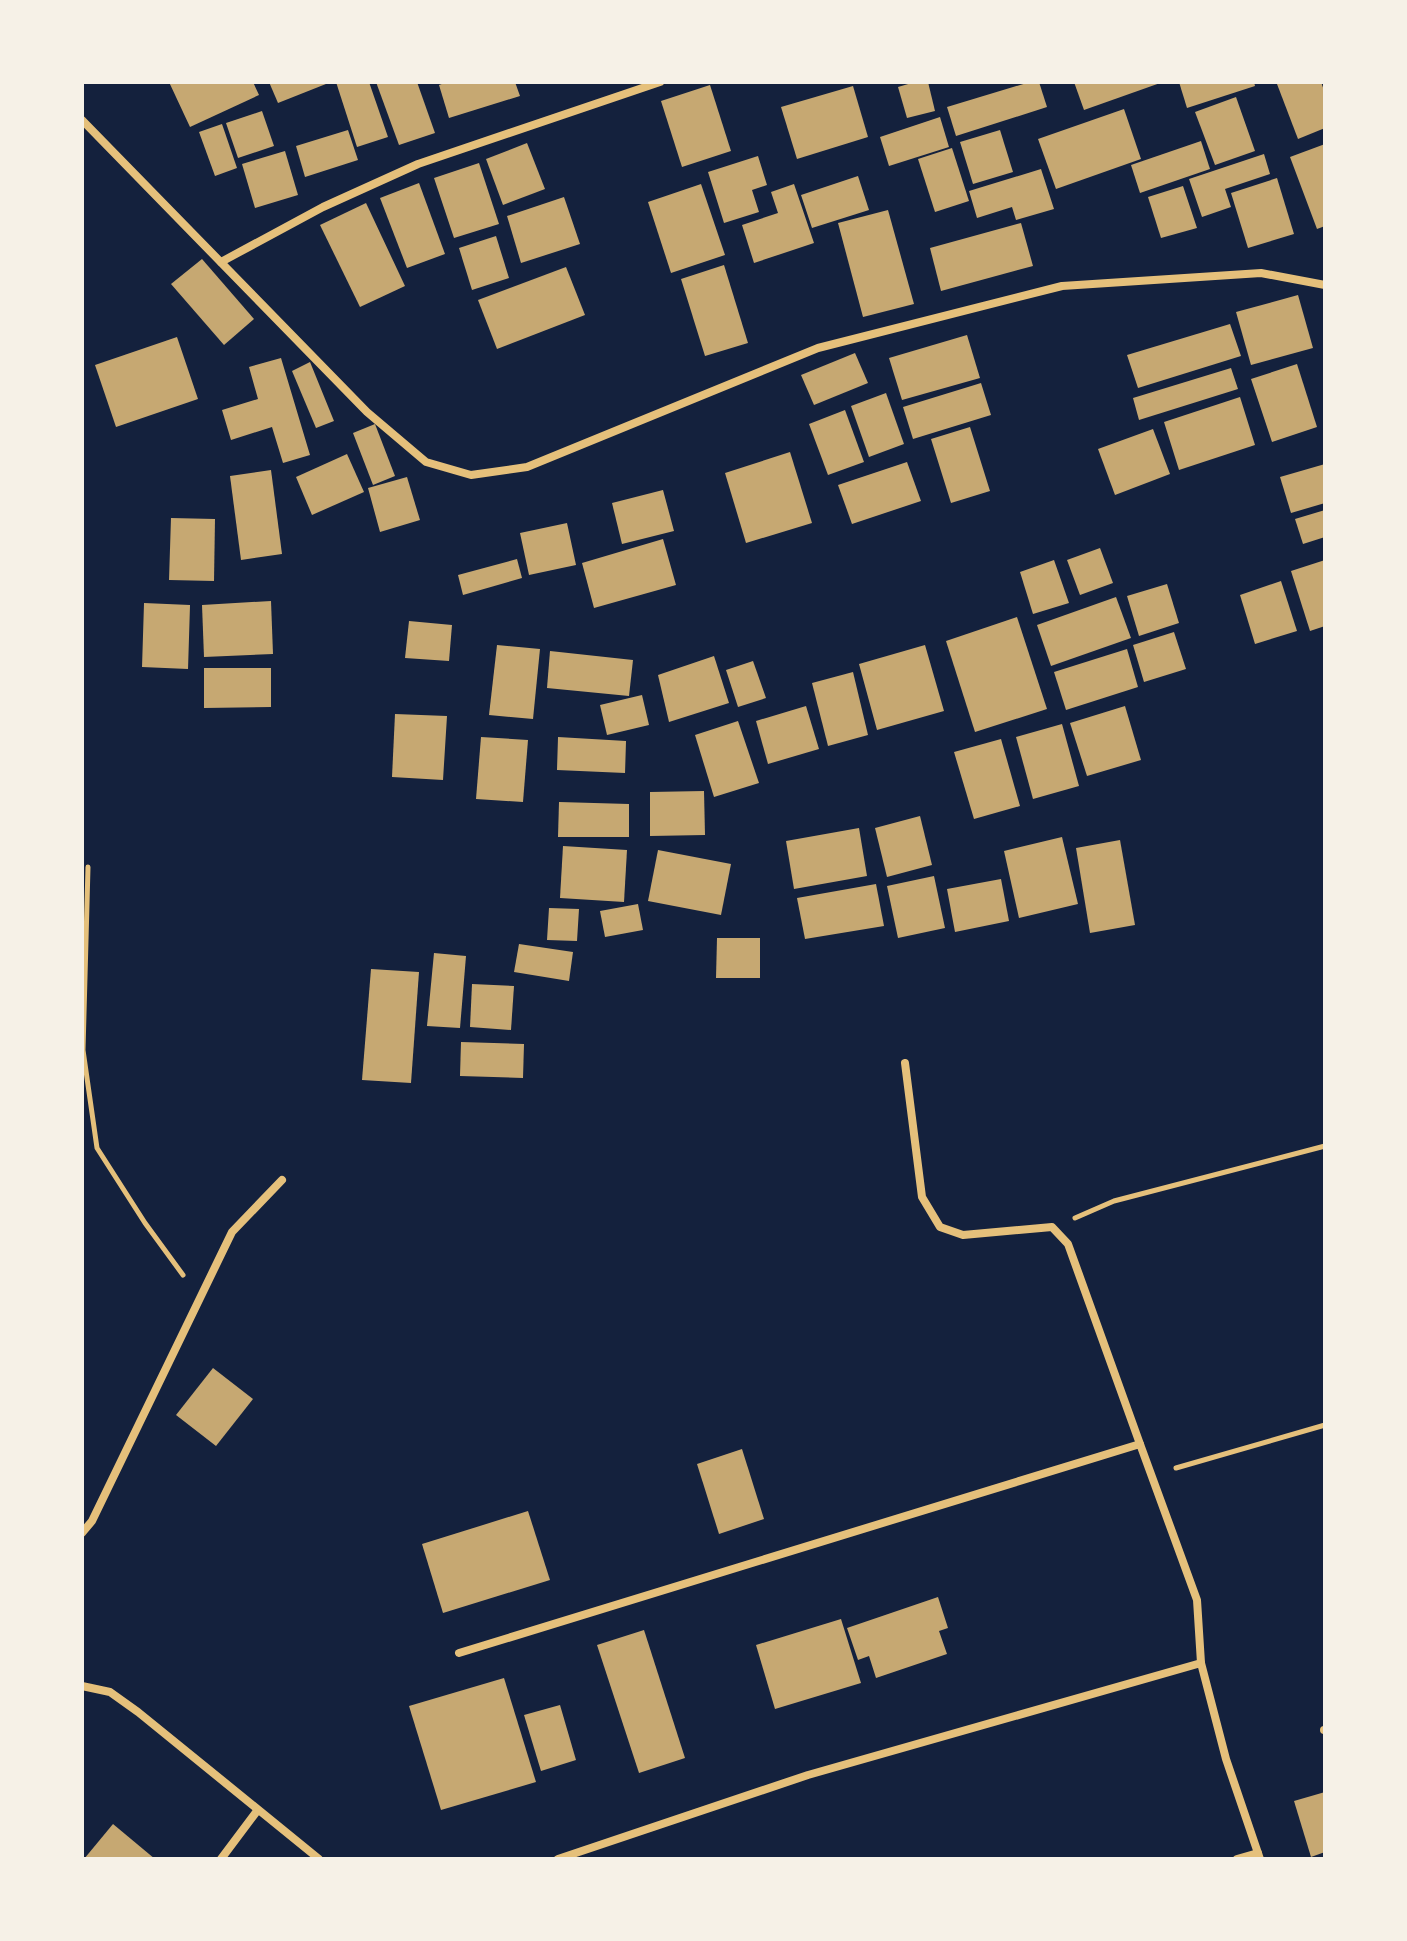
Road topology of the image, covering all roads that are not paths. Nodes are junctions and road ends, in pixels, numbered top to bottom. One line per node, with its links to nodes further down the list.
1 (660, 82): 3 (street)
2 (82, 120): 3 (street)
3 (221, 262): 4 (street)
4 (1325, 285)
5 (905, 1063): 7 (street)
6 (282, 1180): 8 (street)
7 (1140, 1444): 9 (street); 10 (street)
8 (82, 1533)
9 (459, 1653)
10 (1201, 1663): 13 (street); 16 (street)
11 (82, 1686): 12 (street)
12 (257, 1811): 14 (street); 15 (street)
13 (1259, 1856): 17 (street)
14 (221, 1859)
15 (319, 1859)
16 (558, 1859)
17 (1237, 1859)

